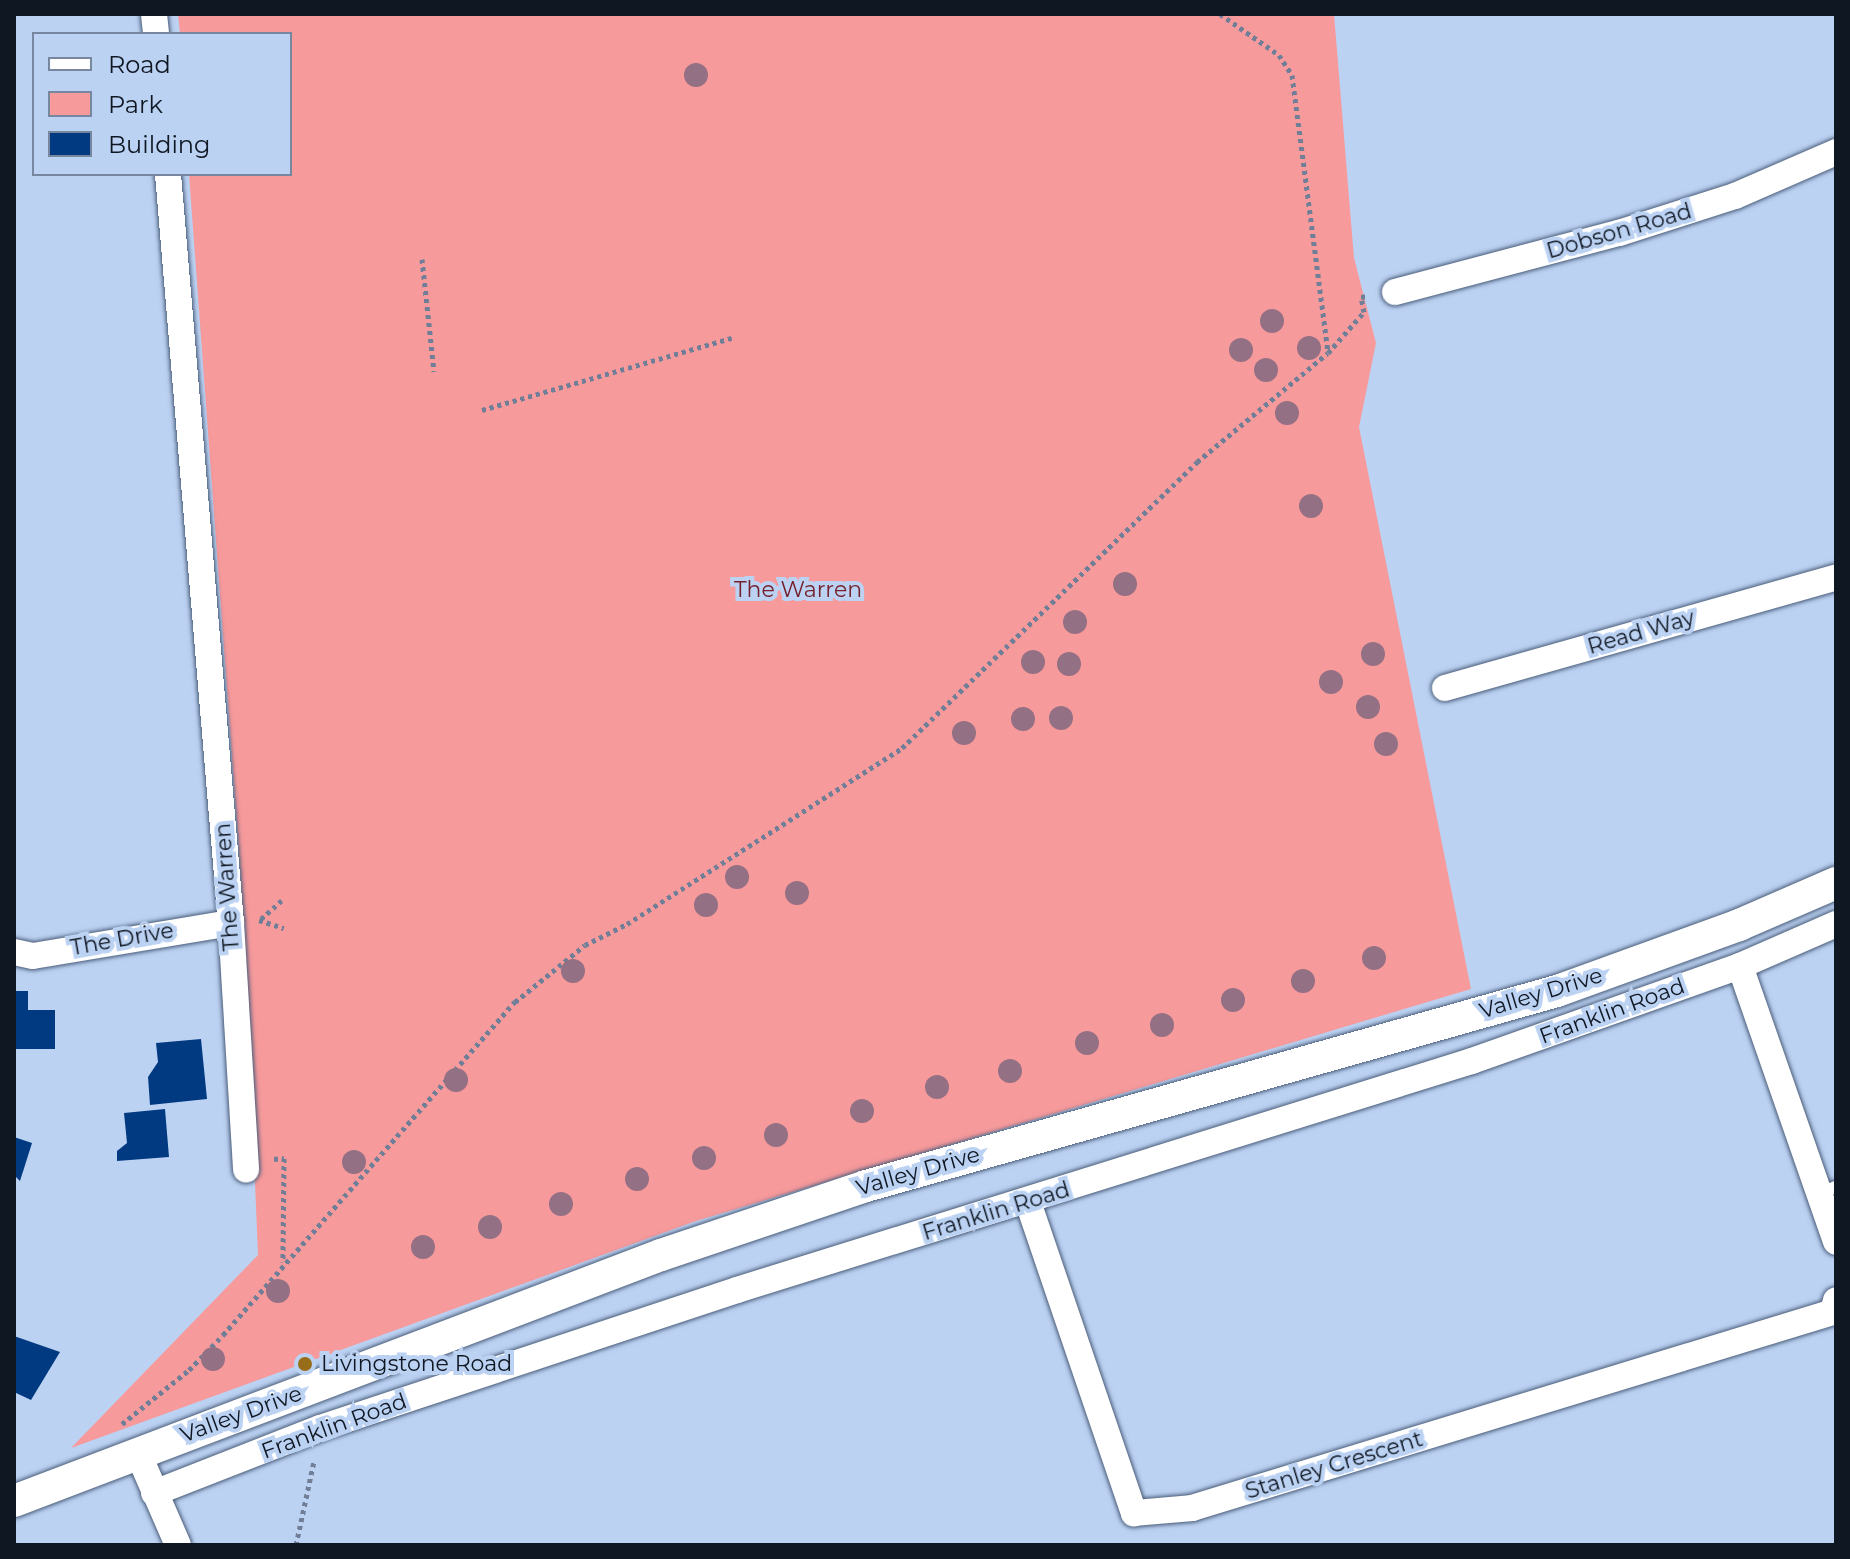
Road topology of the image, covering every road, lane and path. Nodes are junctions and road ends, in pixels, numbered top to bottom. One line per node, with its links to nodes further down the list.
1 (1220, 14): 7 (path)
2 (1836, 152): 5 (street, Dobson Road)
3 (168, 176): 15 (street, The Warren)
4 (422, 259): 8 (path)
5 (1395, 292): 7 (path)
6 (732, 338): 9 (path)
7 (1328, 353): 23 (path)
8 (434, 371)
9 (482, 410)
10 (1836, 577): 11 (street, Read Way)
11 (1445, 688)
12 (1836, 883): 26 (street, Valley Drive)
13 (282, 900): 14 (path)
14 (261, 919)
15 (231, 923): 17 (street, The Drive); 19 (street, The Warren)
16 (1836, 924): 18 (street, Franklin Road)
17 (14, 952)
18 (1740, 966): 20 (street); 21 (street, Franklin Road)
19 (246, 1166): 23 (path)
20 (1828, 1190): 22 (street)
21 (1028, 1202): 24 (street, Stanley Crescent); 25 (street, Franklin Road)
22 (1836, 1242)
23 (283, 1262): 26 (path)
24 (1836, 1300)
25 (320, 1428): 27 (street, Franklin Road); 30 (path)
26 (131, 1455): 27 (street); 28 (street, Valley Drive)
27 (154, 1493): 29 (street)
28 (14, 1501)
29 (178, 1545)
30 (296, 1545)

